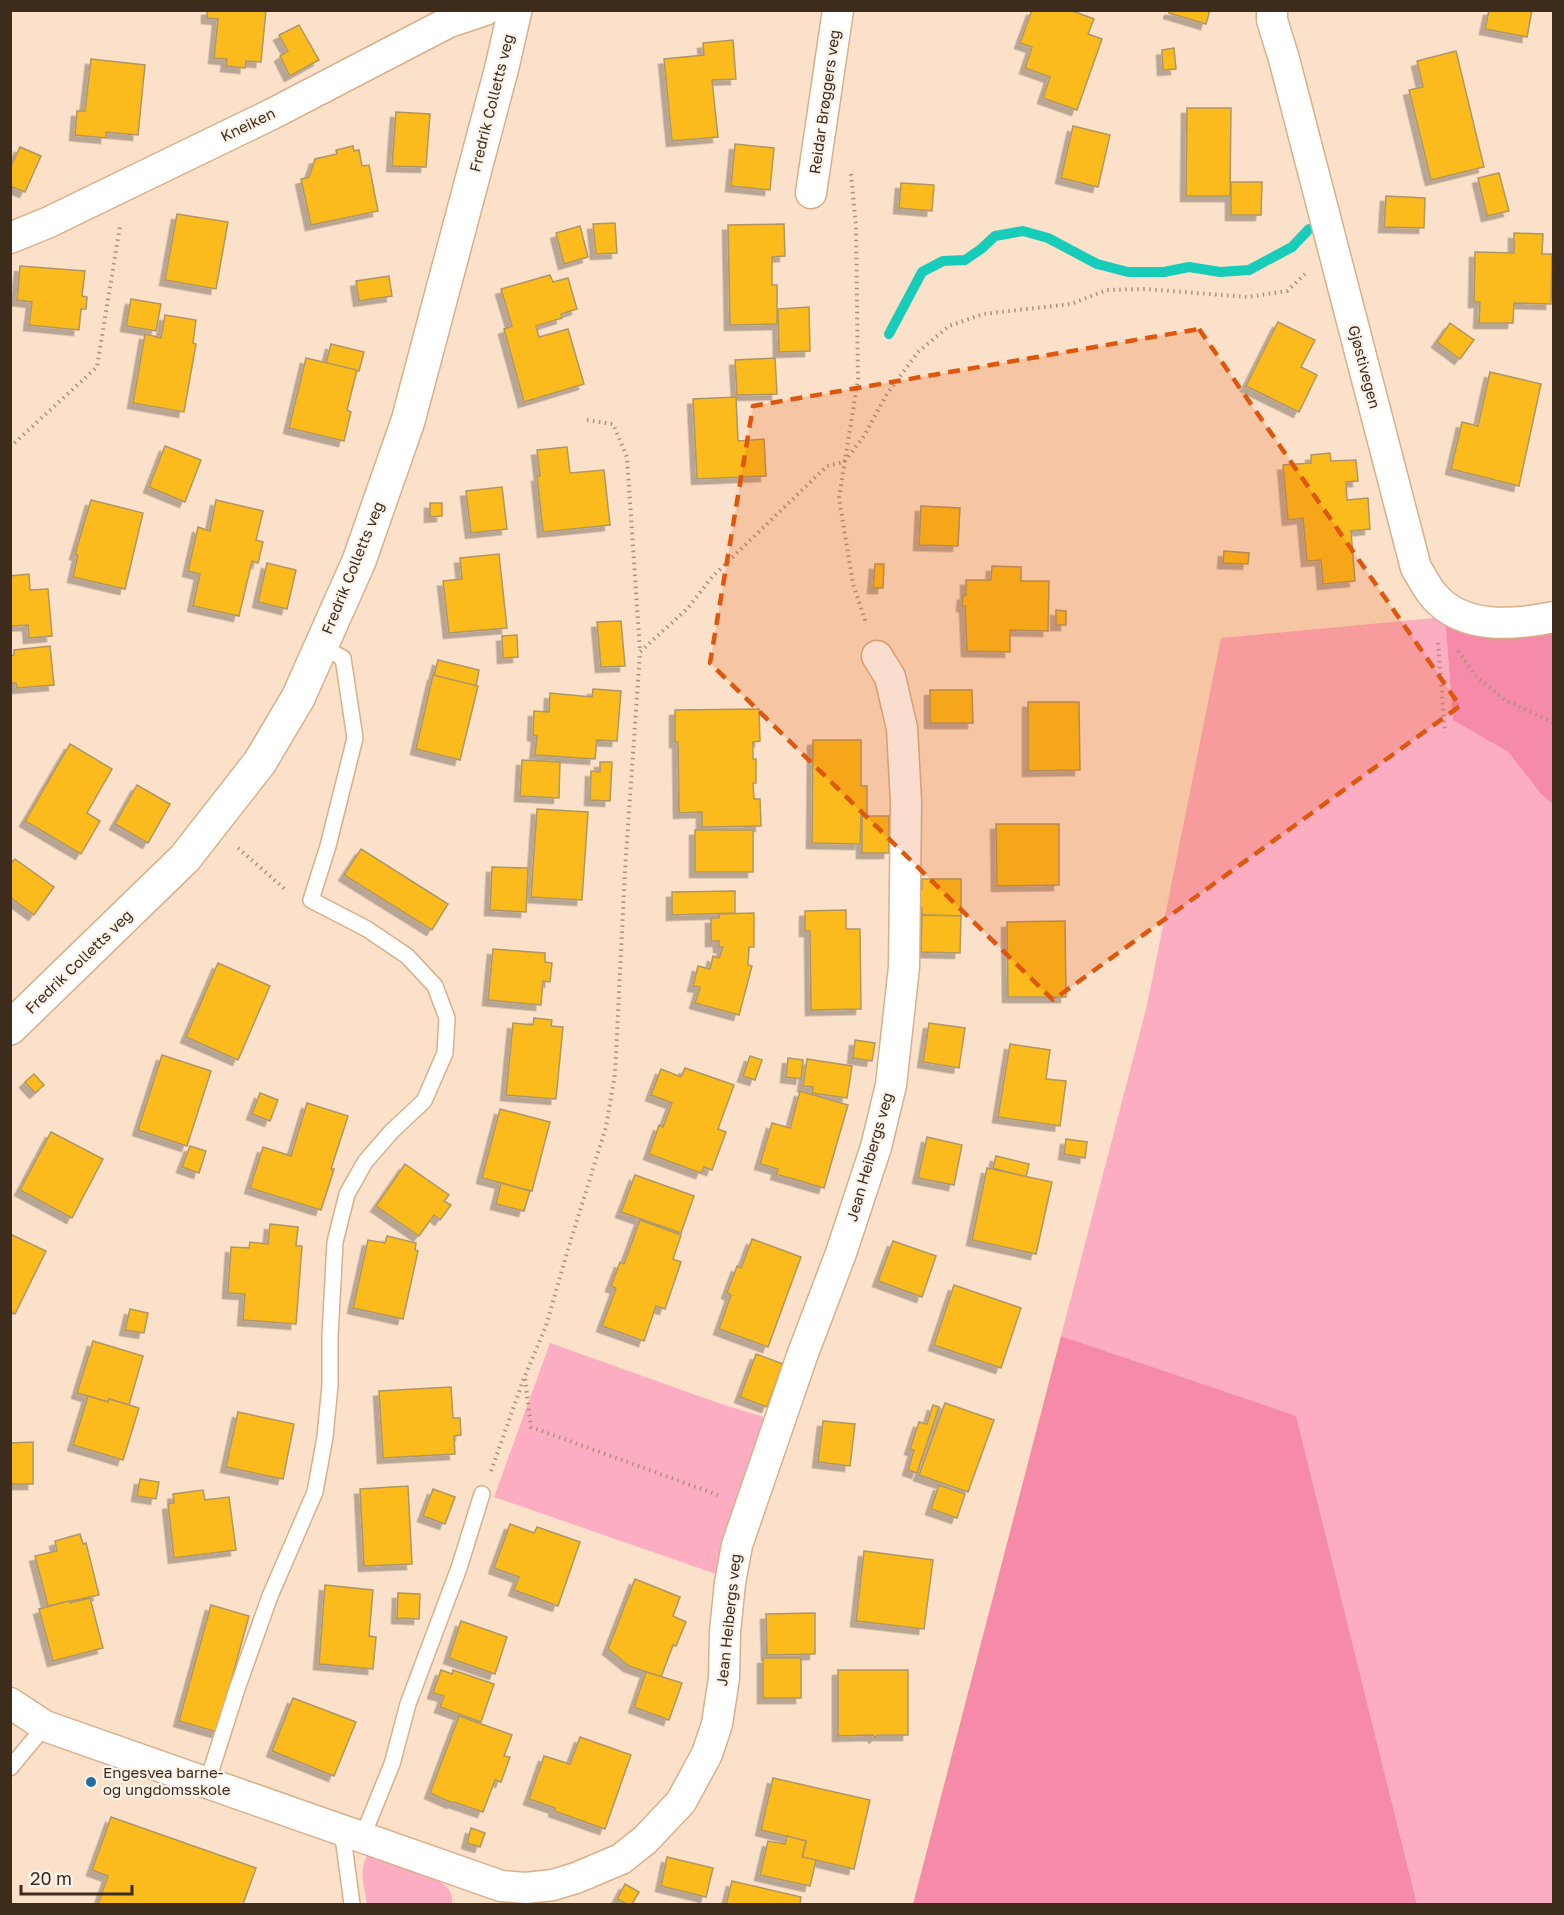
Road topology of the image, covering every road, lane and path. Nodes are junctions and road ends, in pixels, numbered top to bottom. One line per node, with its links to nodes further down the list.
1 (485, 10): 6 (street, Kneiken)
2 (515, 10): 15 (street, Fredrik Colletts veg)
3 (838, 10): 7 (street, Reidar Brøggers veg)
4 (1272, 10): 9 (street, Gjøstivegen)
5 (850, 167): 12 (path)
6 (127, 184): 8 (street, Kneiken); 11 (path)
7 (811, 193)
8 (10, 238)
9 (1335, 253): 12 (path); 13 (street, Gjøstivegen)
10 (587, 420): 17 (path)
11 (10, 447)
12 (844, 462): 17 (path); 18 (path)
13 (1435, 597): 14 (street, Gjøstivegen); 20 (path)
14 (1554, 617)
15 (321, 646): 23 (street, Fredrik Colletts veg); 30 (lane)
16 (1455, 648): 19 (path)
17 (640, 652): 24 (path)
18 (877, 656): 26 (street, Jean Heibergs veg)
19 (1554, 723)
20 (1445, 733)
21 (231, 842): 22 (path)
22 (287, 891)
23 (10, 1028)
24 (525, 1378): 25 (path); 26 (path)
25 (482, 1494): 31 (lane)
26 (750, 1506): 31 (street, Jean Heibergs veg)
27 (10, 1702): 28 (street, Jean Heibergs veg)
28 (45, 1726): 29 (lane); 30 (street, Jean Heibergs veg)
29 (10, 1768)
30 (207, 1783): 31 (street, Jean Heibergs veg)
31 (352, 1834): 32 (lane)
32 (352, 1905)

